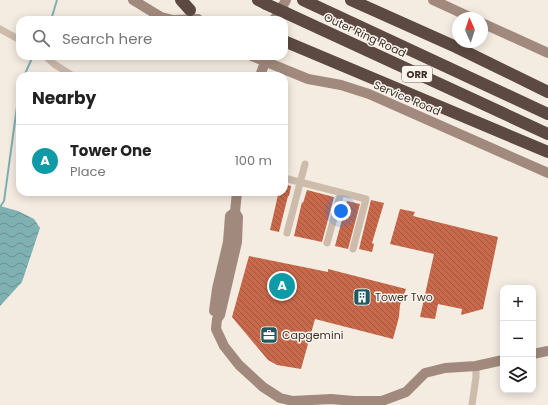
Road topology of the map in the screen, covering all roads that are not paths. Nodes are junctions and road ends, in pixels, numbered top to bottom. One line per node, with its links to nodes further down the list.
1 (133, 0): 10 (main road)
2 (181, 0): 8 (highway)
3 (286, 0): 12 (main road)
4 (303, 0): 24 (highway, Outer Ring Road / ORR)
5 (352, 0): 23 (highway)
6 (433, 0): 9 (main road)
7 (262, 2): 25 (highway, Outer Ring Road / ORR, bridge)
8 (188, 5): 11 (main road)
9 (459, 12)
10 (159, 16)
11 (196, 16)
12 (277, 16)
13 (488, 26): 17 (main road)
14 (0, 29): 15 (street)
15 (16, 38)
16 (288, 43): 26 (highway, ORR)
17 (548, 54)
18 (50, 60): 21 (street)
19 (261, 60): 20 (main road, Service Road)
20 (265, 62): 22 (main road); 28 (main road, Service Road)
21 (67, 72)
22 (261, 72)
23 (548, 92)
24 (548, 114)
25 (548, 134)
26 (548, 152)
27 (305, 164): 30 (street)
28 (548, 173)
29 (288, 179): 30 (street)
30 (301, 182): 31 (street); 33 (street)
31 (341, 193): 34 (street); 35 (street)
32 (237, 196): 40 (main road)
33 (287, 233)
34 (328, 243)
35 (353, 249)
36 (548, 351): 37 (main road)
37 (536, 353)
38 (500, 361): 39 (main road)
39 (476, 366): 41 (main road); 42 (street)
40 (325, 402): 41 (main road)
41 (335, 402)
42 (472, 405)

